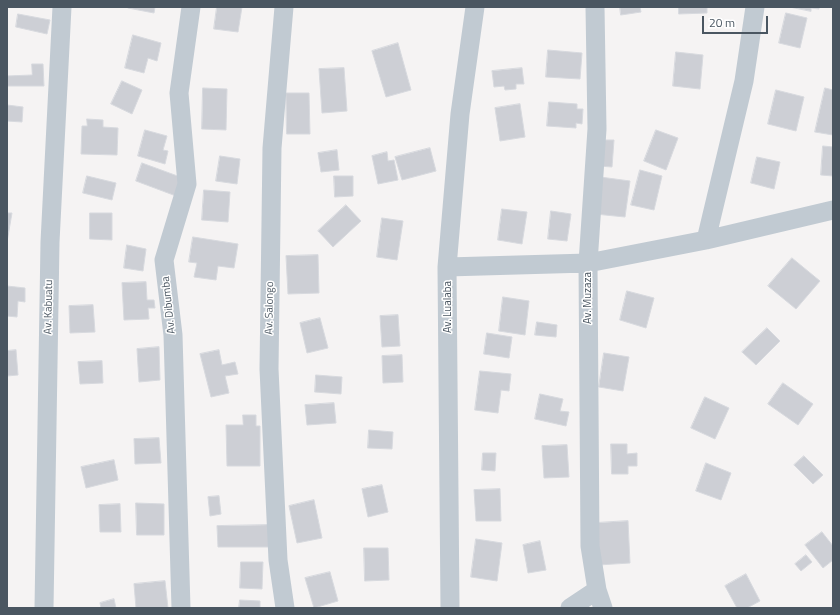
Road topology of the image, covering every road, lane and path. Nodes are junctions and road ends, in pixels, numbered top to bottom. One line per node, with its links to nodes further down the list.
1 (62, 7): 12 (street, Av. Kabuatu)
2 (191, 7): 13 (street, Av. Dibumba)
3 (284, 7): 14 (street, Av. Salongo)
4 (474, 7): 10 (street, Av. Lualaba)
5 (595, 7): 9 (street, Av. Muzaza)
6 (755, 7): 8 (street)
7 (833, 210): 8 (street)
8 (706, 240): 9 (street)
9 (588, 263): 10 (street); 11 (street, Av. Muzaza)
10 (448, 267): 15 (street, Av. Lualaba)
11 (597, 590): 16 (street); 17 (street, Av. Muzaza)
12 (44, 608)
13 (181, 608)
14 (285, 608)
15 (450, 608)
16 (570, 608)
17 (603, 608)

